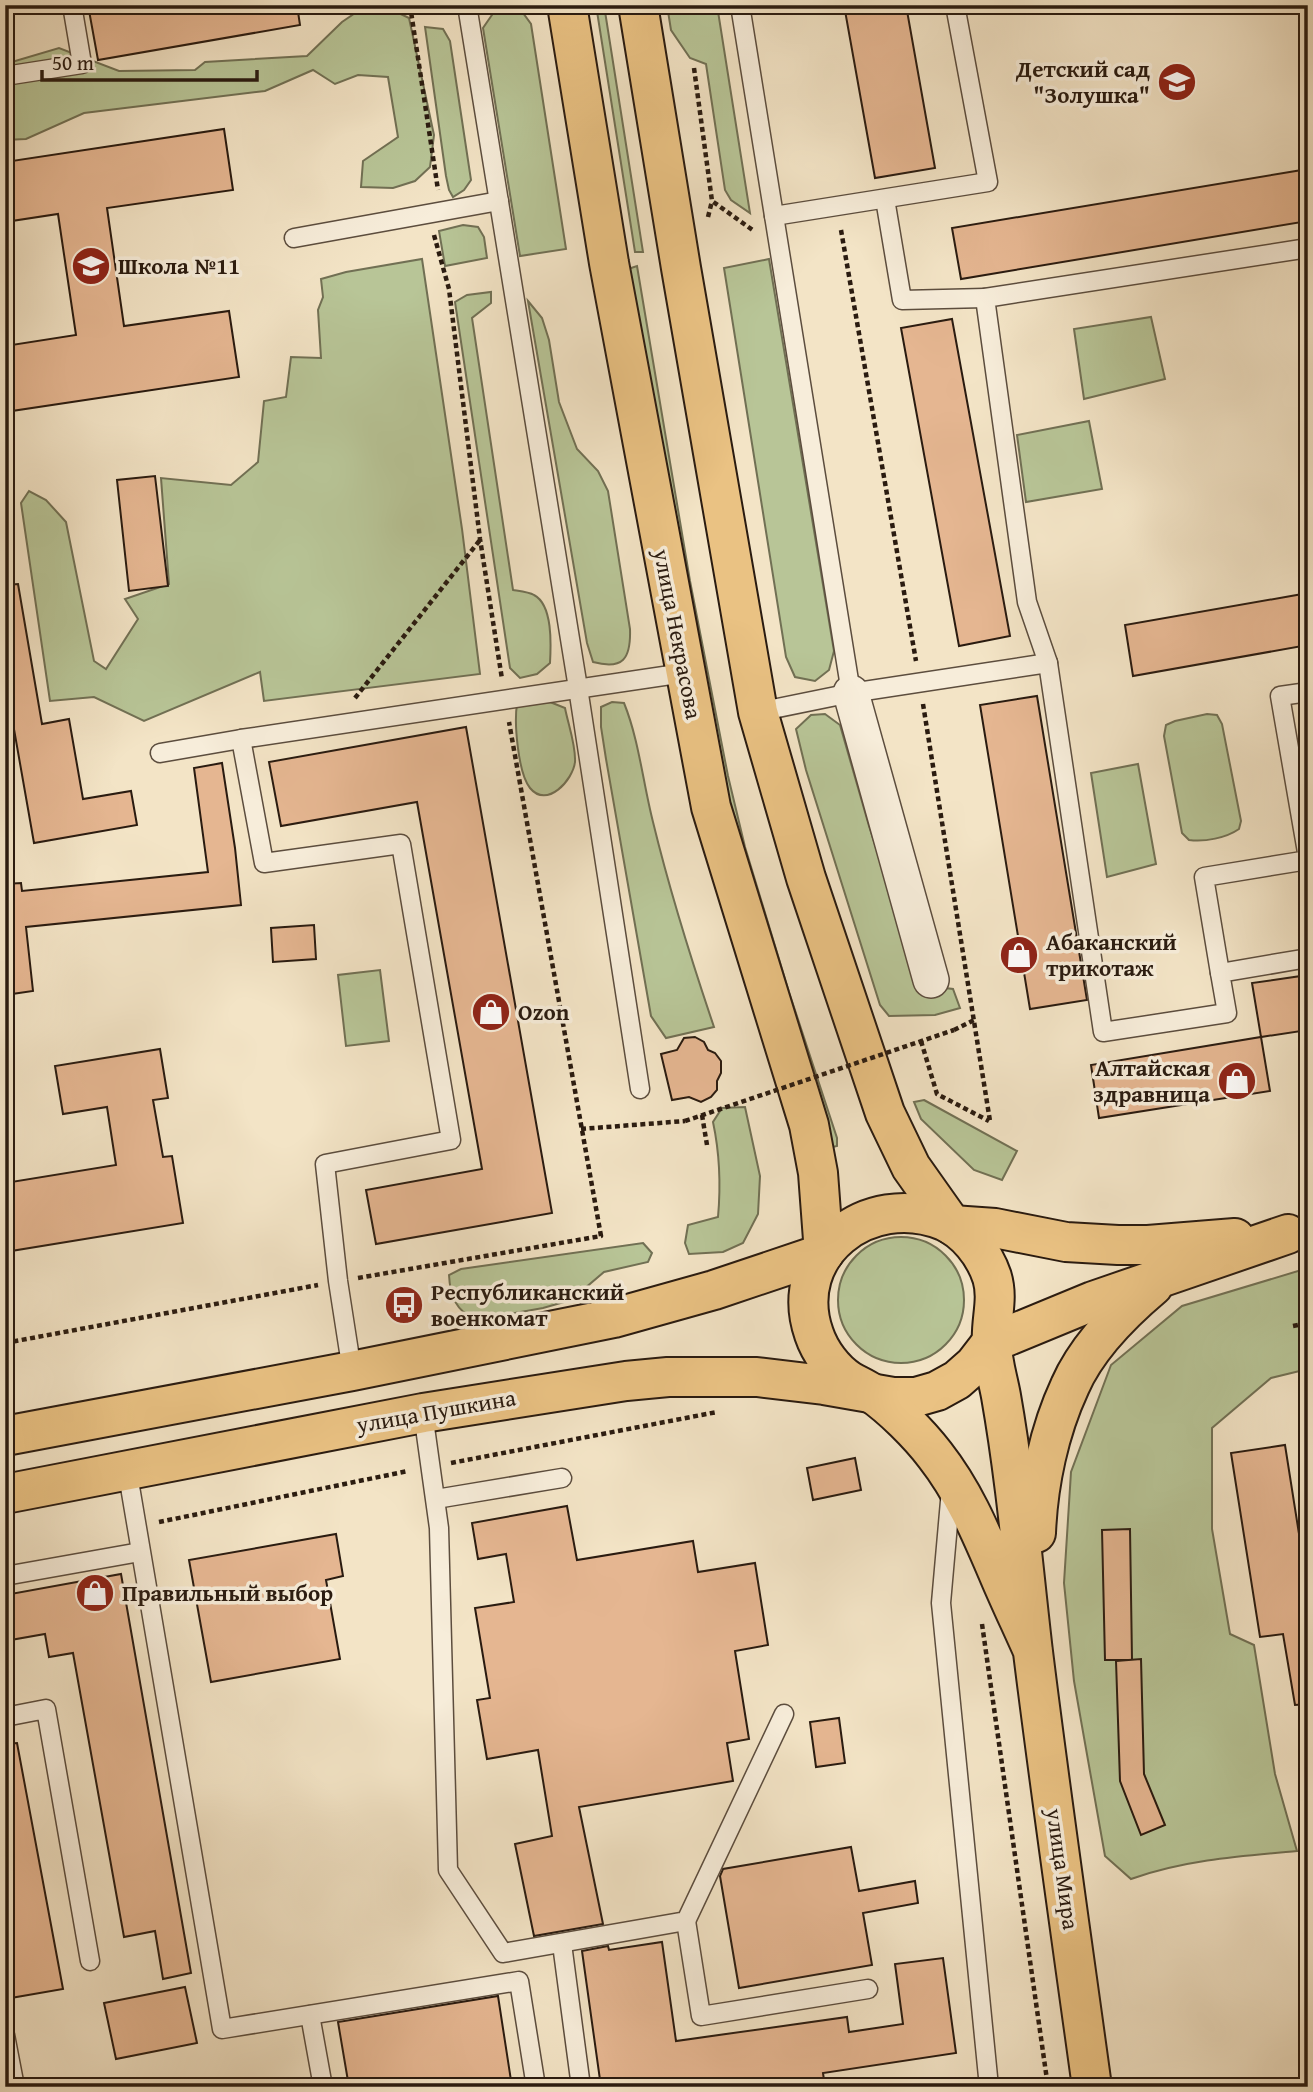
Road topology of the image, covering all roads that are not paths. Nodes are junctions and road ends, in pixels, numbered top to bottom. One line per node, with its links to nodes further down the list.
1 (72, 5): 7 (lane)
2 (467, 5): 9 (lane)
3 (567, 5): 15 (main road, улица Некрасова)
4 (638, 5): 19 (main road)
5 (740, 5): 10 (lane)
6 (955, 5): 8 (lane)
7 (5, 76)
8 (885, 199): 10 (lane); 13 (lane)
9 (499, 201): 11 (lane); 16 (lane)
10 (774, 216): 18 (lane)
11 (295, 238)
12 (1308, 248): 13 (lane)
13 (985, 298): 14 (lane)
14 (1048, 663): 18 (lane); 24 (lane)
15 (684, 673): 16 (lane); 29 (main road, улица Некрасова)
16 (578, 688): 20 (lane); 26 (lane)
17 (1308, 692): 22 (lane)
18 (850, 693): 19 (lane); 25 (street)
19 (758, 712): 27 (main road)
20 (241, 739): 21 (lane); 32 (lane)
21 (160, 753)
22 (1308, 859): 24 (lane)
23 (1308, 958): 24 (lane)
24 (1220, 973)
25 (931, 981)
26 (640, 1089)
27 (951, 1224): 28 (main road); 29 (main road); 31 (main road)
28 (1298, 1232): 30 (main road)
29 (824, 1253): 32 (main road); 33 (main road)
30 (1163, 1277): 31 (main road); 43 (main road)
31 (991, 1343): 33 (main road); 43 (main road)
32 (352, 1371): 35 (main road)
33 (871, 1392): 34 (main road, улица Пушкина); 38 (main road)
34 (423, 1413): 36 (main road, улица Пушкина); 40 (lane)
35 (5, 1436)
36 (127, 1469): 39 (main road, улица Пушкина); 41 (lane)
37 (562, 1478): 40 (lane)
38 (952, 1480): 43 (main road); 56 (lane)
39 (5, 1494)
40 (436, 1499): 47 (lane)
41 (139, 1552): 42 (lane); 50 (lane)
42 (5, 1576)
43 (1033, 1651): 57 (main road, улица Мира)
44 (783, 1714): 46 (lane)
45 (5, 1717): 48 (lane)
46 (686, 1921): 47 (lane); 49 (lane)
47 (562, 1944): 55 (lane)
48 (90, 1961)
49 (867, 1989)
50 (310, 2015): 53 (lane); 54 (lane)
51 (5, 2035): 52 (lane)
52 (15, 2087)
53 (323, 2087)
54 (536, 2087)
55 (582, 2087)
56 (989, 2087)
57 (1092, 2087)

